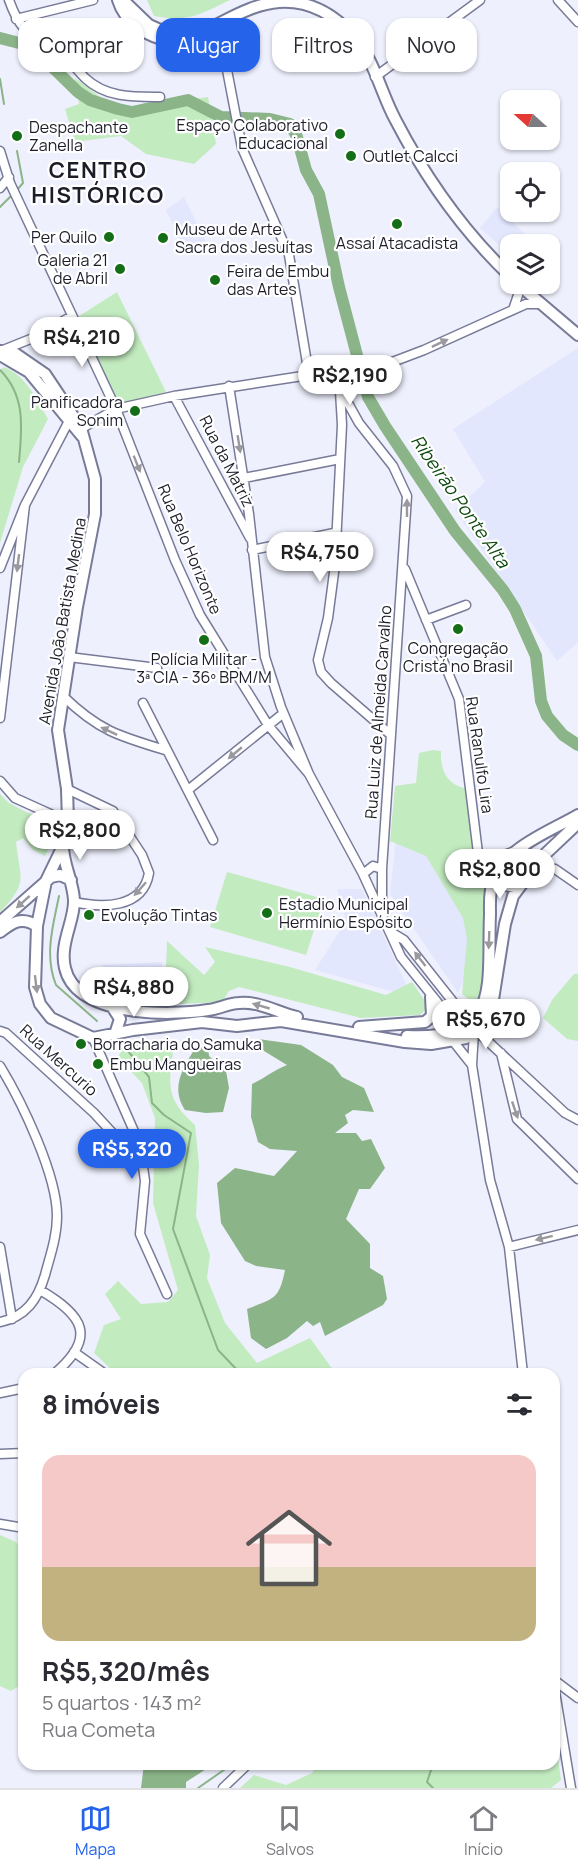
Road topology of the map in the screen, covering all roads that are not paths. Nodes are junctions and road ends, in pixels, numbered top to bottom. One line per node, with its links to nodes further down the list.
1 (9, 0): 8 (street)
2 (93, 0): 8 (street)
3 (118, 0): 11 (main road)
4 (123, 0): 10 (main road)
5 (480, 0): 13 (street)
6 (558, 0): 9 (street)
7 (229, 18): 13 (main road)
8 (16, 19): 14 (street)
9 (578, 22)
10 (156, 28)
11 (156, 37)
12 (227, 72): 26 (street)
13 (375, 77): 18 (main road)
14 (160, 96)
15 (0, 151): 16 (street, Rua Belo Horizonte)
16 (10, 180): 17 (street); 23 (street, Rua Belo Horizonte)
17 (0, 188)
18 (500, 266)
19 (517, 294): 22 (street)
20 (531, 294): 21 (main road)
21 (543, 304): 22 (street); 24 (main road)
22 (513, 310): 27 (street, one-way to 22)
23 (72, 316): 25 (street); 31 (street, Rua Belo Horizonte)
24 (578, 334)
25 (1, 352): 34 (main road)
26 (309, 375): 27 (street); 28 (street)
27 (336, 375): 29 (street)
28 (229, 386): 30 (street); 36 (street, one-way to 36)
29 (339, 387): 32 (street, Rua Luiz de Almeida Carvalho); 33 (street)
30 (174, 396): 31 (street); 39 (street, Rua da Matriz)
31 (116, 409): 34 (street); 50 (street, Rua Belo Horizonte, one-way to 50)
32 (359, 423): 33 (street); 40 (street, Rua Luiz de Almeida Carvalho, one-way to 32)
33 (342, 425): 35 (street)
34 (79, 427): 37 (street); 44 (main road, Avenida João Batista Medina)
35 (340, 459): 36 (street); 38 (street)
36 (244, 478): 39 (street)
37 (25, 505): 41 (street); 49 (street, one-way to 49)
38 (334, 532): 39 (street); 52 (street)
39 (252, 545): 48 (street)
40 (403, 566): 43 (street, Rua Ranulfo Lira); 52 (street, Rua Luiz de Almeida Carvalho)
41 (0, 568)
42 (466, 605): 43 (street)
43 (426, 620): 65 (street, Rua Ranulfo Lira)
44 (69, 657): 45 (street); 46 (main road, Avenida João Batista Medina)
45 (157, 668)
46 (63, 696): 54 (street, one-way to 46); 57 (main road, Avenida João Batista Medina)
47 (143, 703): 54 (street)
48 (283, 714): 50 (street); 51 (street)
49 (0, 718)
50 (268, 725): 53 (street, Rua Belo Horizonte); 58 (street, one-way to 58)
51 (292, 735): 53 (street); 55 (street)
52 (390, 735): 67 (street, Rua Luiz de Almeida Carvalho)
53 (282, 741): 55 (street, Rua Belo Horizonte)
54 (165, 750): 58 (street)
55 (309, 774): 68 (street)
56 (0, 781): 60 (street)
57 (67, 789): 60 (main road, Avenida João Batista Medina); 76 (street, one-way to 76)
58 (188, 790): 62 (street)
59 (578, 815): 64 (main road)
60 (68, 822): 63 (main road, Avenida João Batista Medina)
61 (578, 823): 66 (main road)
62 (213, 840)
63 (63, 846): 69 (main road, Avenida João Batista Medina); 70 (main road, Avenida João Batista Medina)
64 (519, 849): 65 (street); 66 (main road); 71 (main road)
65 (478, 853): 71 (street, Rua Ranulfo Lira)
66 (533, 867): 74 (street); 75 (main road)
67 (382, 869): 68 (street); 73 (street, Rua Luiz de Almeida Carvalho)
68 (363, 874): 72 (street)
69 (71, 880): 70 (main road); 76 (main road, Avenida João Batista Medina)
70 (46, 881): 78 (main road, Avenida João Batista Medina, one-way to 78); 79 (main road, Avenida João Batista Medina)
71 (492, 882): 75 (main road); 89 (main road, one-way to 89)
72 (368, 885): 73 (street); 77 (street)
73 (383, 885): 77 (street, Rua Luiz de Almeida Carvalho)
74 (578, 885)
75 (518, 888): 91 (main road)
76 (74, 902): 86 (main road, Avenida João Batista Medina)
77 (382, 916): 80 (street)
78 (0, 922)
79 (37, 926): 81 (main road); 93 (main road, Avenida João Batista Medina, one-way to 93)
80 (389, 931): 82 (street); 83 (street)
81 (0, 932)
82 (404, 940): 83 (street); 91 (street, one-way to 82, bridge)
83 (401, 957): 84 (street)
84 (431, 997): 88 (main road); 89 (street)
85 (233, 1003): 86 (main road); 87 (main road); 88 (main road, one-way to 85)
86 (113, 1008): 92 (main road)
87 (237, 1026): 92 (main road); 94 (main road)
88 (359, 1027): 89 (main road)
89 (459, 1029)
90 (0, 1031): 100 (street, Rua Mercurio)
91 (477, 1033): 94 (main road); 95 (street); 97 (street)
92 (115, 1034): 93 (main road); 96 (street)
93 (93, 1038): 96 (street)
94 (453, 1041): 97 (street)
95 (501, 1053): 99 (street); 101 (street, one-way to 101)
96 (102, 1058): 100 (street)
97 (472, 1065): 103 (street)
98 (0, 1066): 105 (street)
99 (578, 1120)
100 (145, 1167): 106 (street)
101 (578, 1179)
102 (578, 1230): 103 (street, one-way to 103)
103 (509, 1247): 112 (street)
104 (0, 1248): 107 (street)
105 (40, 1290): 107 (street); 109 (street)
106 (167, 1294)
107 (12, 1319): 108 (street)
108 (0, 1322)
109 (74, 1352): 110 (street); 111 (street)
110 (59, 1368)
111 (97, 1368)
112 (522, 1368)
113 (18, 1389): 114 (street)
114 (0, 1393)
115 (18, 1453): 116 (street)
116 (0, 1454)
117 (0, 1524): 118 (street)
118 (18, 1527)
119 (560, 1684): 120 (street)
120 (578, 1698)
121 (560, 1718): 122 (street)
122 (567, 1756): 123 (street); 126 (street)
123 (578, 1756)
124 (242, 1770): 125 (street)
125 (223, 1788)
126 (571, 1788)

